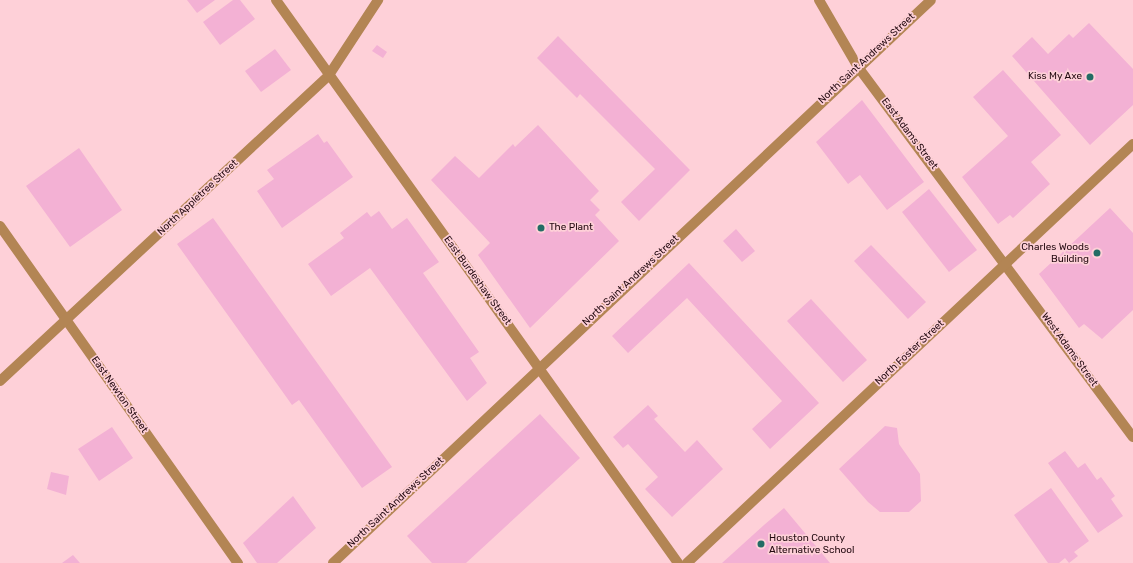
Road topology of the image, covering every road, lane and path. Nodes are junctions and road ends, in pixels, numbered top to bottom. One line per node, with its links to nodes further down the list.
1 (276, 0): 6 (street, East Burdeshaw Street)
2 (378, 0): 6 (street, North Appletree Street)
3 (819, 0): 5 (street, East Adams Street)
4 (931, 0): 5 (street, North Saint Andrews Street)
5 (858, 67): 9 (street, East Adams Street); 11 (street, North Saint Andrews Street)
6 (329, 75): 10 (street, North Appletree Street); 11 (street, East Burdeshaw Street)
7 (1133, 144): 9 (street, North Foster Street)
8 (0, 226): 10 (street, East Newton Street)
9 (1006, 262): 13 (street, West Adams Street); 17 (street, North Foster Street)
10 (66, 320): 12 (street, North Appletree Street); 14 (street, East Newton Street)
11 (539, 368): 15 (street, North Saint Andrews Street); 16 (street, East Burdeshaw Street)
12 (0, 381)
13 (1133, 437)
14 (238, 563)
15 (333, 563)
16 (678, 563)
17 (687, 563)

